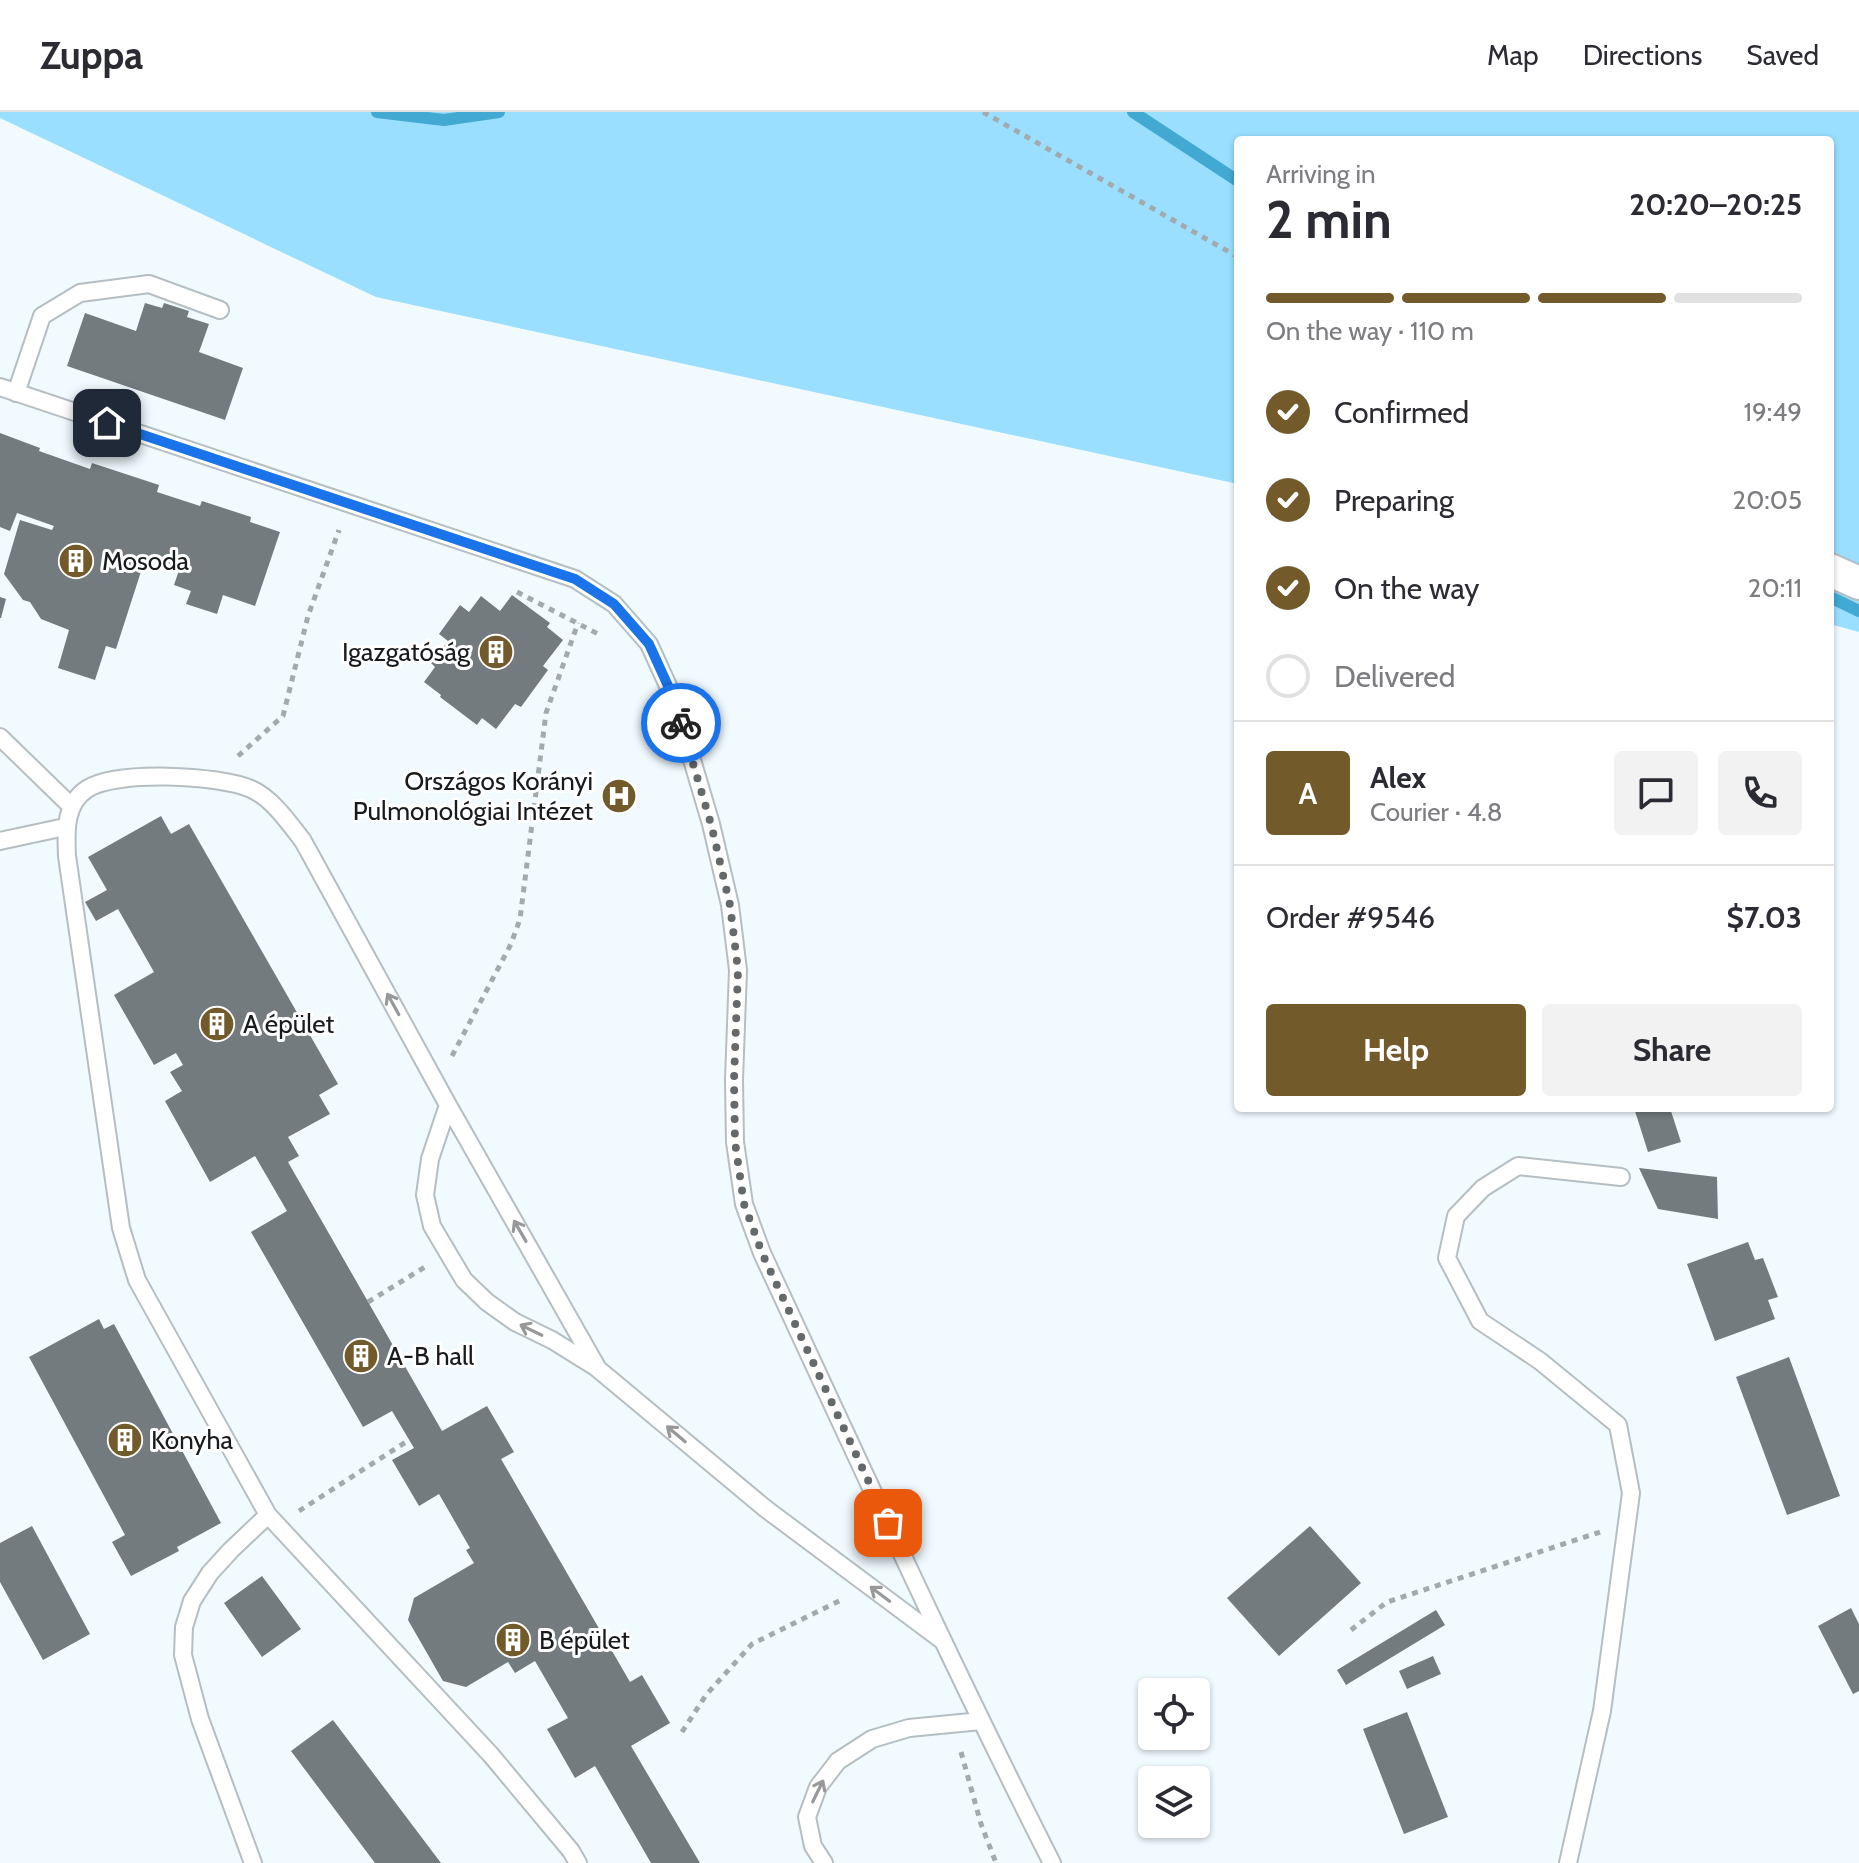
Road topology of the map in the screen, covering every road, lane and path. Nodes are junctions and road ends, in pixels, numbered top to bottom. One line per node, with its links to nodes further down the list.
1 (983, 112): 2 (path)
2 (1234, 255)
3 (220, 310): 4 (lane)
4 (8, 390): 5 (lane)
5 (349, 503): 12 (path); 27 (lane)
6 (1834, 572): 7 (street)
7 (1859, 583)
8 (517, 592): 9 (path)
9 (578, 623): 10 (path); 16 (path)
10 (607, 639)
11 (0, 737): 13 (lane)
12 (214, 779): 13 (lane); 16 (lane, one-way to 12)
13 (71, 806): 14 (lane)
14 (65, 827): 15 (lane); 23 (lane)
15 (0, 841)
16 (437, 1085): 17 (lane)
17 (448, 1105): 21 (lane, one-way to 17); 21 (lane, one-way to 17)
18 (1621, 1177): 24 (lane)
19 (400, 1283): 20 (path)
20 (368, 1302)
21 (598, 1369): 25 (lane, one-way to 21)
22 (409, 1440): 23 (path)
23 (273, 1520): 31 (lane); 32 (lane)
24 (1627, 1523): 26 (path); 36 (lane)
25 (869, 1586): 27 (lane, one-way to 25); 30 (path)
26 (1351, 1630)
27 (943, 1641): 28 (lane)
28 (981, 1721): 29 (lane); 35 (lane)
29 (953, 1724): 33 (lane, one-way to 29); 34 (path)
30 (682, 1732)
31 (253, 1863)
32 (578, 1863)
33 (824, 1863)
34 (996, 1863)
35 (1052, 1863)
36 (1568, 1863)

